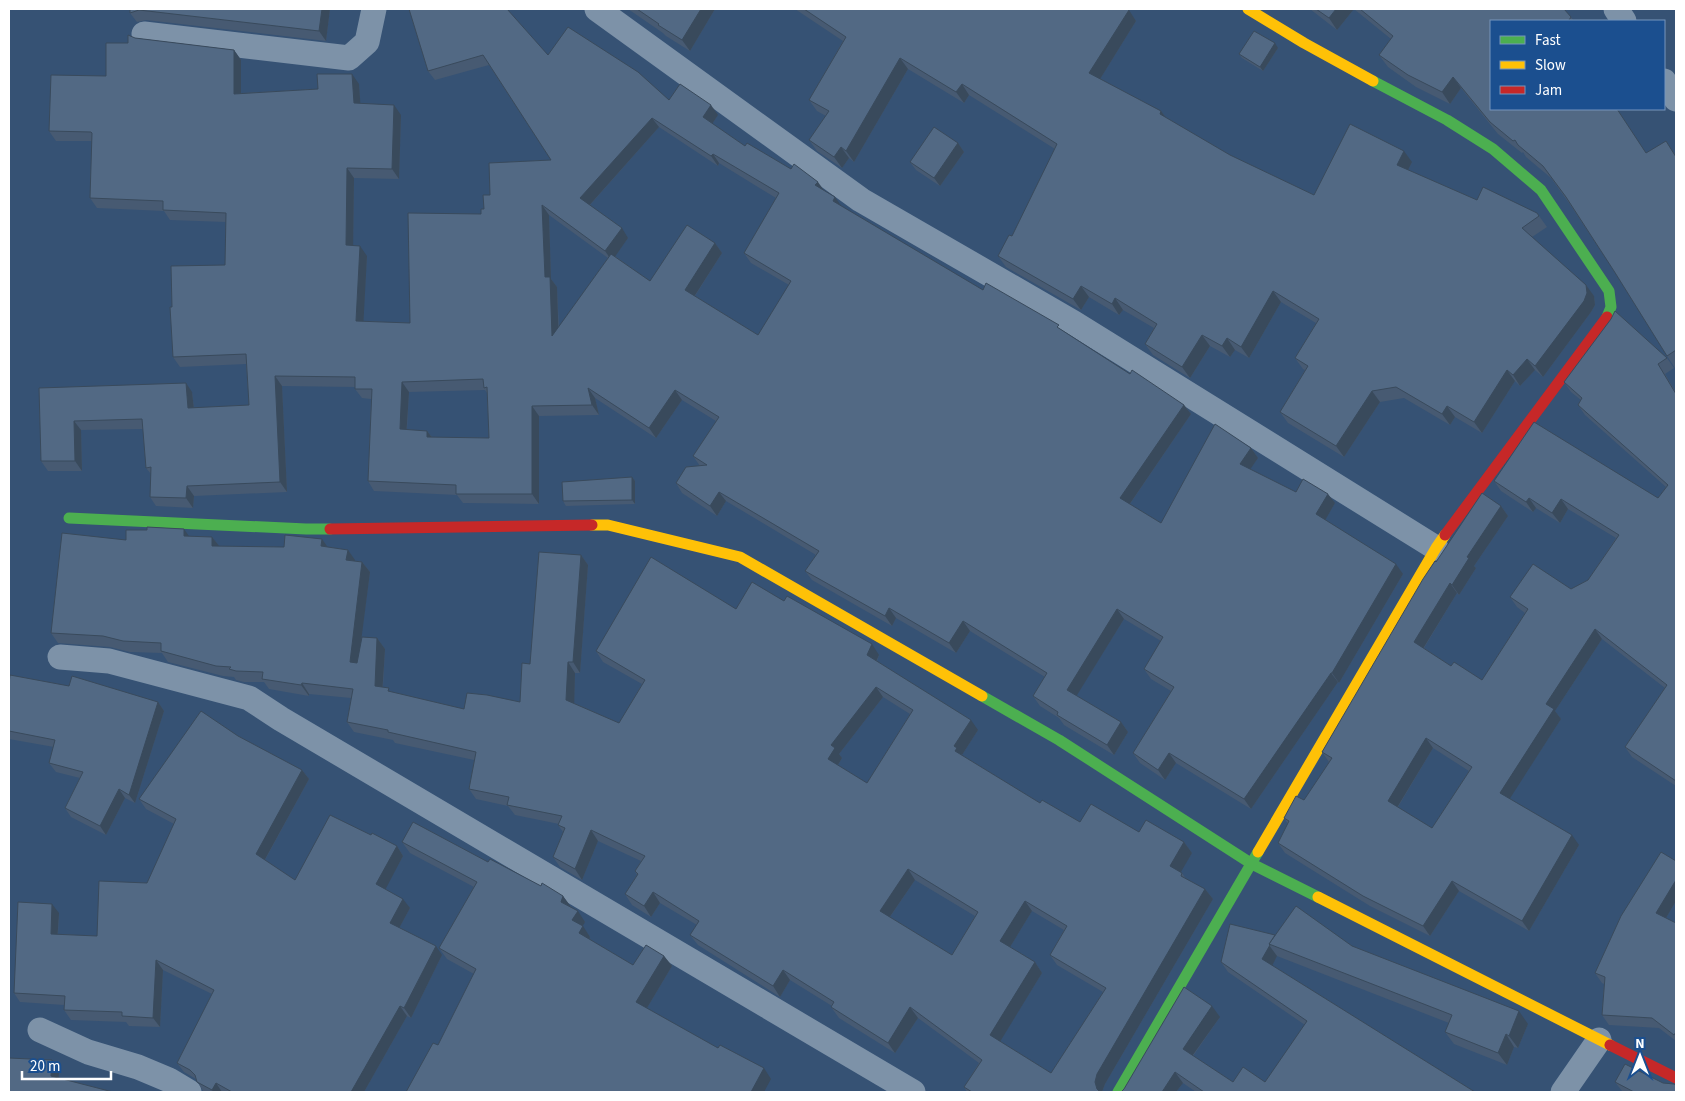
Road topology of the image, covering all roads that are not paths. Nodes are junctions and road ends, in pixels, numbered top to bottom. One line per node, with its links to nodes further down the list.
1 (374, 9): 6 (street)
2 (597, 9): 10 (street)
3 (1248, 9): 10 (street)
4 (1616, 9): 5 (street)
5 (1623, 20)
6 (144, 34)
7 (1665, 83): 8 (street)
8 (1676, 100)
9 (69, 518): 12 (street)
10 (1436, 548): 12 (street)
11 (60, 657): 17 (street)
12 (1252, 864): 14 (street); 18 (street)
13 (40, 1030): 16 (street)
14 (1599, 1040): 15 (street); 19 (street)
15 (1676, 1078)
16 (189, 1092)
17 (913, 1092)
18 (1118, 1092)
19 (1563, 1092)

